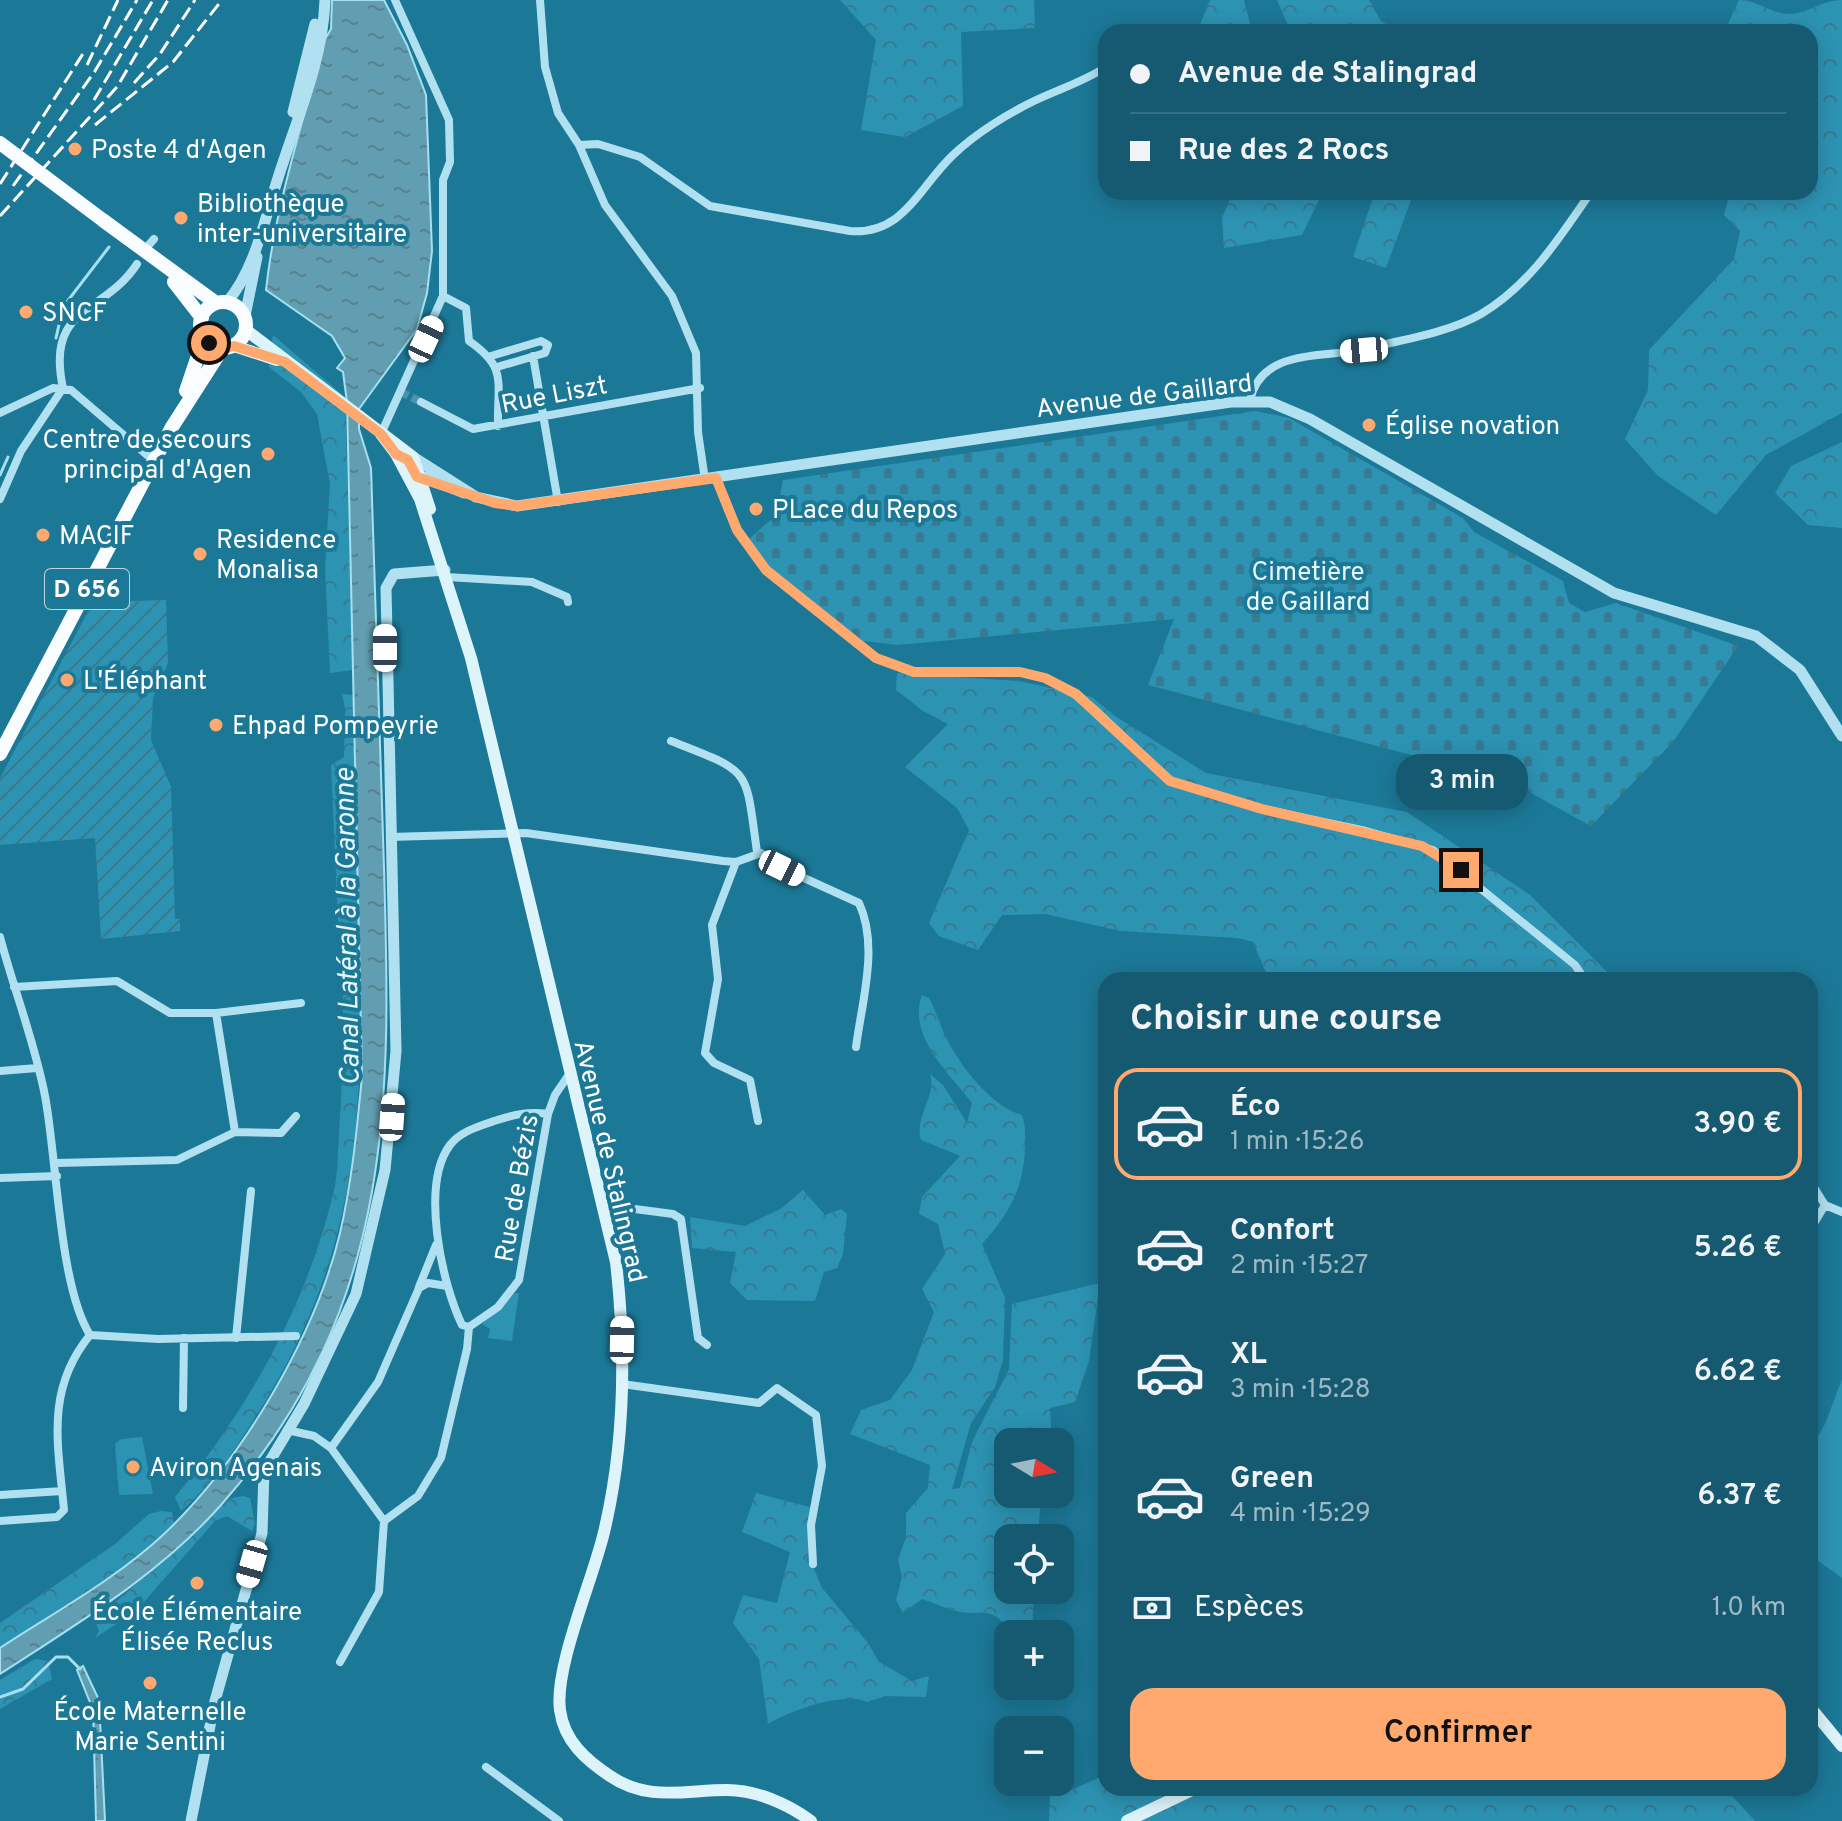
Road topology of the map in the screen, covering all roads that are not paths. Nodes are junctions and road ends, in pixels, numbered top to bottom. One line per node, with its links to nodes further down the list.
1 (322, 0): 9 (street)
2 (395, 0): 14 (street)
3 (540, 0): 6 (street)
4 (1098, 72): 6 (street)
5 (0, 143): 10 (main road, bridge)
6 (579, 145): 25 (street)
7 (0, 152): 10 (main road)
8 (1585, 200): 26 (street)
9 (267, 209): 15 (street); 17 (street)
10 (102, 224): 15 (main road); 16 (main road)
11 (154, 239): 12 (street)
12 (147, 247)
13 (137, 264): 24 (street)
14 (443, 296): 20 (street); 32 (street)
15 (222, 303): 16 (main road); 17 (main road)
16 (202, 318): 18 (main road)
17 (246, 323): 19 (main road); 22 (main road, Avenue de Stalingrad)
18 (204, 338): 19 (main road); 30 (main road, D 656)
19 (228, 347): 22 (main road, Avenue de Stalingrad); 30 (main road, D 656)
20 (491, 356): 21 (street); 23 (street)
21 (533, 356): 23 (street); 29 (street)
22 (285, 362): 32 (main road, Avenue de Stalingrad)
23 (497, 367): 31 (street)
24 (63, 388): 28 (street); 34 (street); 39 (street)
25 (700, 388): 29 (street, Rue Liszt); 37 (street)
26 (1250, 400): 37 (street, Avenue de Gaillard); 43 (street, Avenue de Gaillard)
27 (421, 402): 31 (street, Rue Liszt)
28 (0, 413)
29 (546, 415): 31 (street, Rue Liszt); 40 (street)
30 (174, 423): 34 (main road, D 656)
31 (498, 426)
32 (380, 433): 33 (main road, Avenue de Stalingrad); 35 (main road, Avenue de Stalingrad)
33 (396, 454): 36 (street); 41 (main road, Avenue de Stalingrad)
34 (148, 456): 45 (main road, D 656)
35 (413, 457): 36 (main road, Avenue de Stalingrad); 38 (street, Avenue de Gaillard)
36 (423, 479): 38 (street); 41 (main road, Avenue de Stalingrad)
37 (711, 479): 40 (street, Avenue de Gaillard); 51 (street)
38 (476, 497): 40 (street, Avenue de Gaillard)
39 (0, 499)
40 (558, 502)
41 (446, 574): 42 (street); 46 (main road, Avenue de Stalingrad); 47 (street)
42 (568, 602)
43 (1842, 736)
44 (671, 741): 48 (street)
45 (0, 754)
46 (515, 833): 47 (street); 49 (street); 58 (main road, Avenue de Stalingrad)
47 (390, 837): 84 (street)
48 (757, 852): 49 (street); 55 (street)
49 (736, 862): 62 (street)
50 (0, 937): 52 (street)
51 (1580, 972)
52 (14, 987): 54 (street); 56 (street)
53 (301, 1003): 54 (street)
54 (216, 1013): 63 (street)
55 (856, 1047)
56 (37, 1068): 57 (street); 64 (street)
57 (0, 1071)
58 (570, 1073): 59 (main road, Avenue de Stalingrad); 60 (street)
59 (574, 1090): 60 (street); 69 (main road, Avenue de Stalingrad)
60 (550, 1110): 73 (street); 76 (street, Rue de Bézis)
61 (296, 1116): 63 (street)
62 (758, 1121)
63 (235, 1132): 64 (street)
64 (56, 1163): 65 (street)
65 (57, 1176): 66 (street); 77 (street)
66 (0, 1178)
67 (251, 1191): 80 (street)
68 (1818, 1194): 70 (street)
69 (604, 1205): 81 (street); 82 (main road, Avenue de Stalingrad)
70 (1825, 1205): 71 (street); 72 (street)
71 (1842, 1212)
72 (1818, 1217)
73 (436, 1245): 74 (street); 75 (street)
74 (447, 1286): 75 (street); 76 (street)
75 (419, 1288): 85 (street)
76 (469, 1327): 89 (street)
77 (90, 1335): 79 (street); 86 (street)
78 (296, 1336): 80 (street)
79 (184, 1338): 80 (street); 83 (street)
80 (236, 1338)
81 (707, 1345)
82 (622, 1384): 90 (street); 98 (main road, Avenue de Stalingrad)
83 (183, 1408)
84 (287, 1430): 85 (street); 96 (street)
85 (331, 1448): 89 (street)
86 (62, 1491): 87 (street); 88 (street)
87 (0, 1495)
88 (0, 1521)
89 (384, 1521): 91 (street)
90 (813, 1564)
91 (340, 1662)
92 (1818, 1717): 93 (main road)
93 (1842, 1746)
94 (486, 1767): 97 (street)
95 (1179, 1796): 99 (main road)
96 (191, 1821)
97 (559, 1821)
98 (811, 1821)
99 (1127, 1821)

